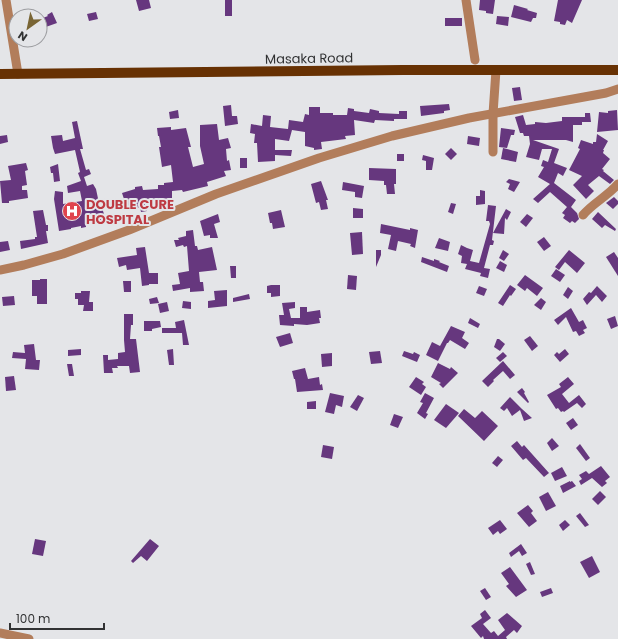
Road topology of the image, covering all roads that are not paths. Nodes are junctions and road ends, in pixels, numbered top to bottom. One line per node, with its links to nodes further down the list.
1 (6, 0): 7 (street)
2 (466, 0): 3 (street)
3 (475, 60)
4 (496, 70): 5 (main road, Masaka Road); 7 (main road, Masaka Road); 9 (street)
5 (618, 70)
6 (0, 74): 7 (main road, Masaka Road)
7 (18, 74)
8 (618, 89): 9 (street)
9 (493, 114): 10 (street); 13 (street)
10 (493, 152)
11 (618, 184): 12 (street)
12 (583, 215)
13 (0, 270)
14 (0, 633): 15 (street)
15 (29, 639)

